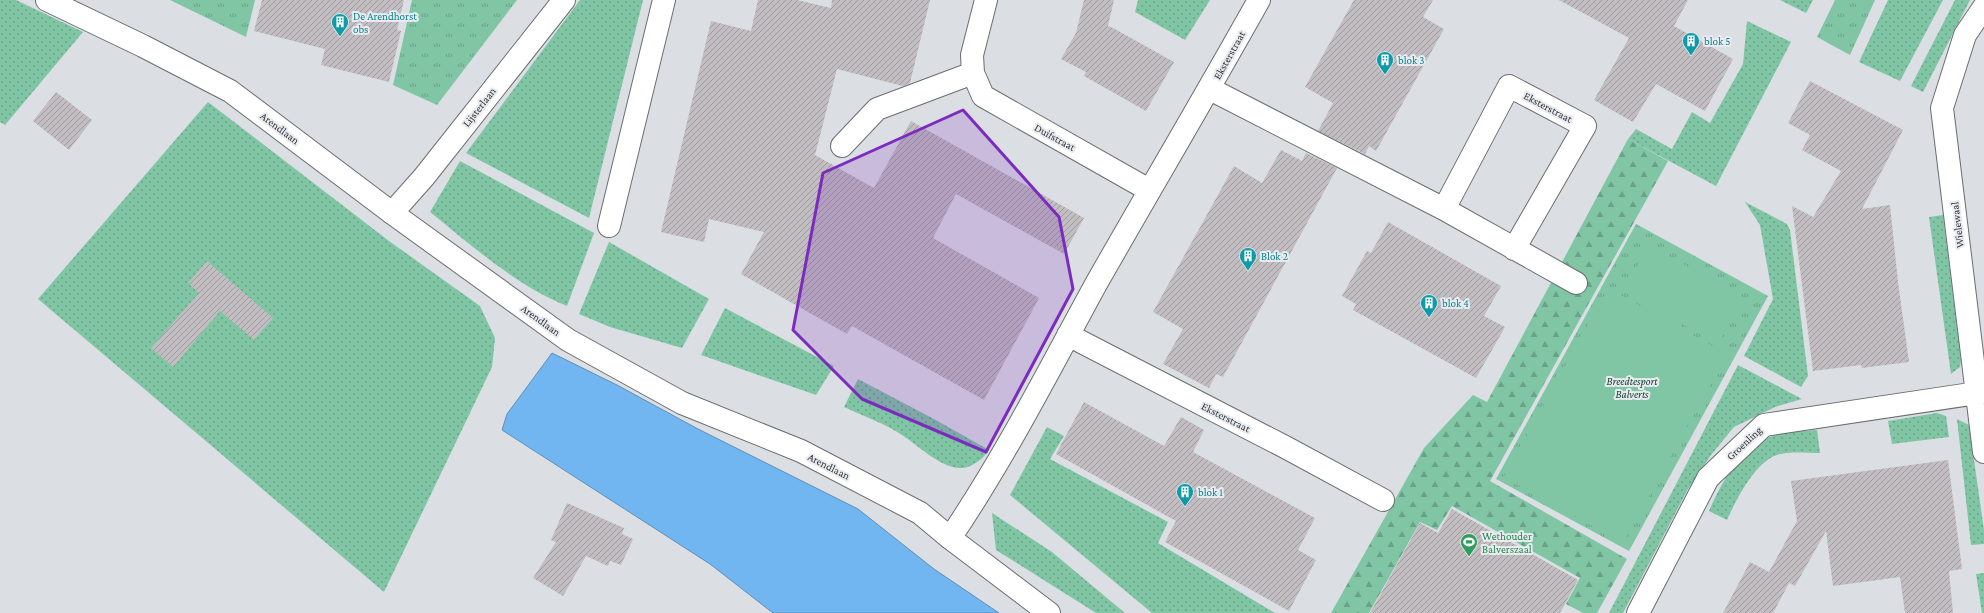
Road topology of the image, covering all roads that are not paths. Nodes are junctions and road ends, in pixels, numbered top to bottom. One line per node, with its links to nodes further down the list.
1 (48, 0): 12 (street, Arendlaan)
2 (564, 0): 12 (street, Lijsterlaan)
3 (664, 0): 13 (street)
4 (986, 0): 7 (street, Duifstraat)
5 (1259, 0): 8 (street, Eksterstraat)
6 (1984, 7): 17 (street, Wielewaal)
7 (973, 73): 9 (street); 10 (street, Duifstraat)
8 (1210, 89): 10 (street, Eksterstraat); 11 (street, Eksterstraat)
9 (842, 146)
10 (1149, 190): 16 (street, Eksterstraat)
11 (1444, 209): 14 (street, Eksterstraat); 14 (street, Eksterstraat)
12 (392, 213): 20 (street, Arendlaan)
13 (609, 226)
14 (1514, 249): 15 (street, Eksterstraat)
15 (1576, 283)
16 (1068, 335): 19 (street, Eksterstraat); 20 (street, Eksterstraat)
17 (1980, 392): 18 (street, Wielewaal); 22 (street, Groenling)
18 (1984, 452)
19 (1383, 500)
20 (950, 538): 21 (street, Arendlaan)
21 (1049, 613)
22 (1638, 613)

